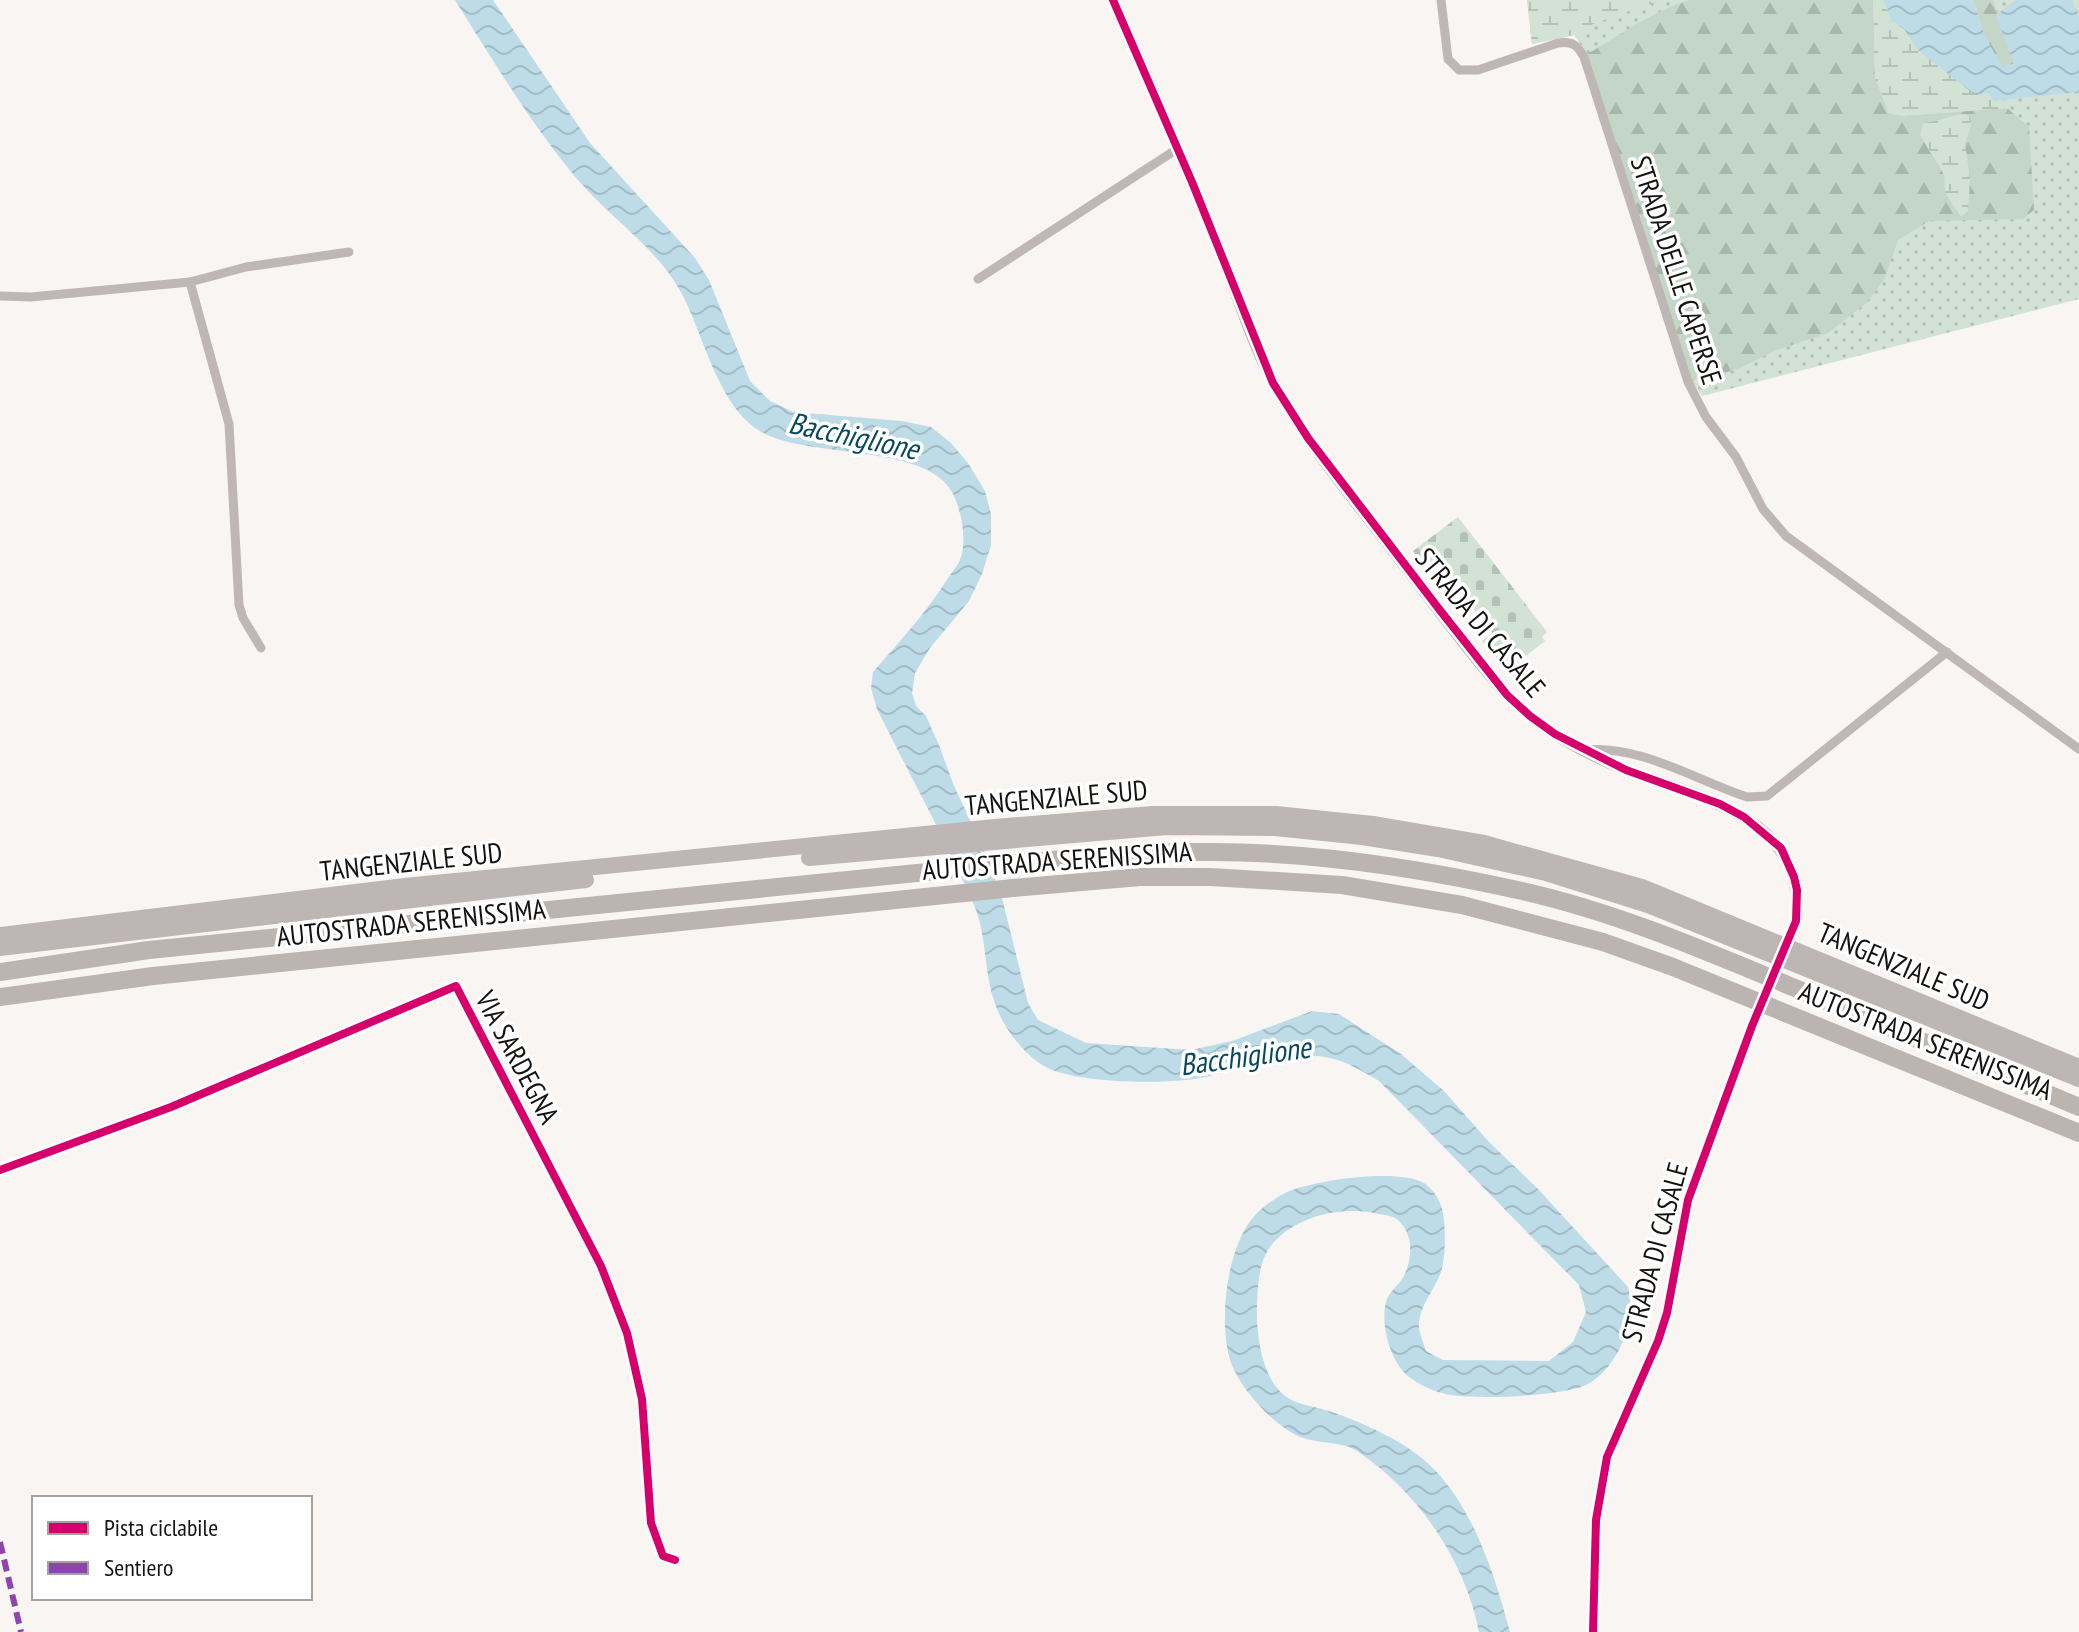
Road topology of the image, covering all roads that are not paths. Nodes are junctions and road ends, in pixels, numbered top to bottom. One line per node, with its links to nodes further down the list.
1 (1113, 0): 3 (street, STRADA DI CASALE)
2 (1441, 0): 9 (street, STRADA DELLE CAPERSE)
3 (1177, 149): 5 (street); 11 (street, STRADA DI CASALE)
4 (349, 252): 6 (street)
5 (978, 279)
6 (190, 282): 7 (street); 8 (street)
7 (0, 296)
8 (261, 648)
9 (1947, 652): 10 (street, STRADA DELLE CAPERSE); 11 (street)
10 (2079, 749)
11 (1585, 750): 24 (street, STRADA DI CASALE, bridge)
12 (992, 834): 13 (highway, TANGENZIALE SUD); 18 (highway, TANGENZIALE SUD); 19 (highway, TANGENZIALE SUD)
13 (934, 841): 14 (highway, TANGENZIALE SUD); 15 (highway, TANGENZIALE SUD)
14 (0, 935)
15 (0, 948)
16 (0, 972): 20 (highway, AUTOSTRADA SERENISSIMA)
17 (0, 997): 21 (highway, AUTOSTRADA SERENISSIMA)
18 (2079, 1067)
19 (2079, 1079)
20 (2079, 1107)
21 (2079, 1133)
22 (0, 1170): 23 (street, VIA SARDEGNA)
23 (675, 1560)
24 (1593, 1632)

